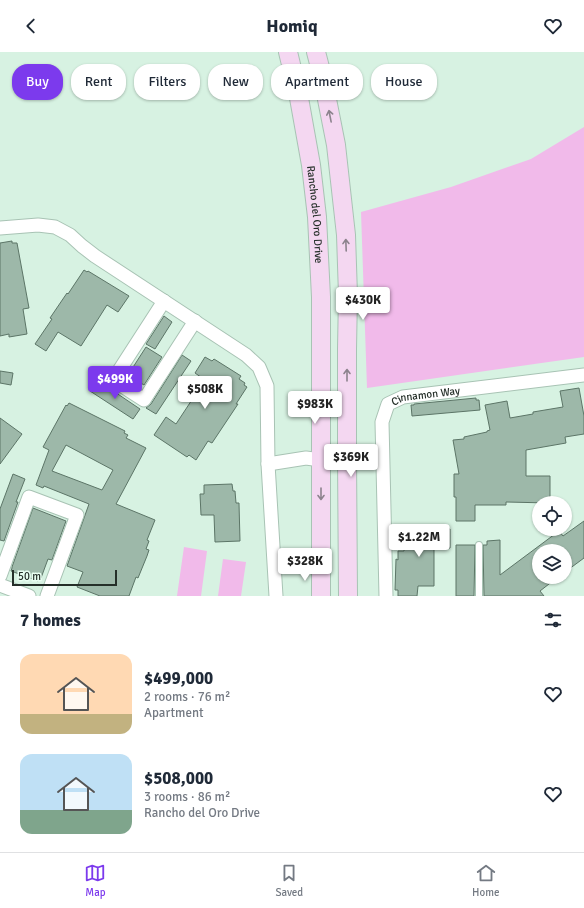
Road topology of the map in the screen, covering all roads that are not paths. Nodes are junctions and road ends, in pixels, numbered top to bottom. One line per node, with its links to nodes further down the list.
1 (288, 52): 6 (main road, Rancho del Oro Drive)
2 (316, 52): 9 (main road, one-way to 2)
3 (0, 228): 4 (street)
4 (164, 301): 5 (street); 5 (street)
5 (195, 321): 11 (street)
6 (321, 362): 9 (main road); 10 (main road, Rancho del Oro Drive)
7 (584, 375): 8 (street, Cinnamon Way)
8 (383, 455): 9 (lane); 21 (street, Cinnamon Way)
9 (347, 456): 12 (main road)
10 (321, 460): 11 (street); 12 (main road); 19 (main road, Rancho del Oro Drive, one-way to 19)
11 (268, 464): 18 (street)
12 (347, 519): 20 (main road)
13 (479, 545): 22 (lane)
14 (0, 576): 17 (street)
15 (0, 586): 16 (street)
16 (29, 596)
17 (47, 596)
18 (276, 596)
19 (321, 596)
20 (348, 596)
21 (386, 596)
22 (479, 596)

